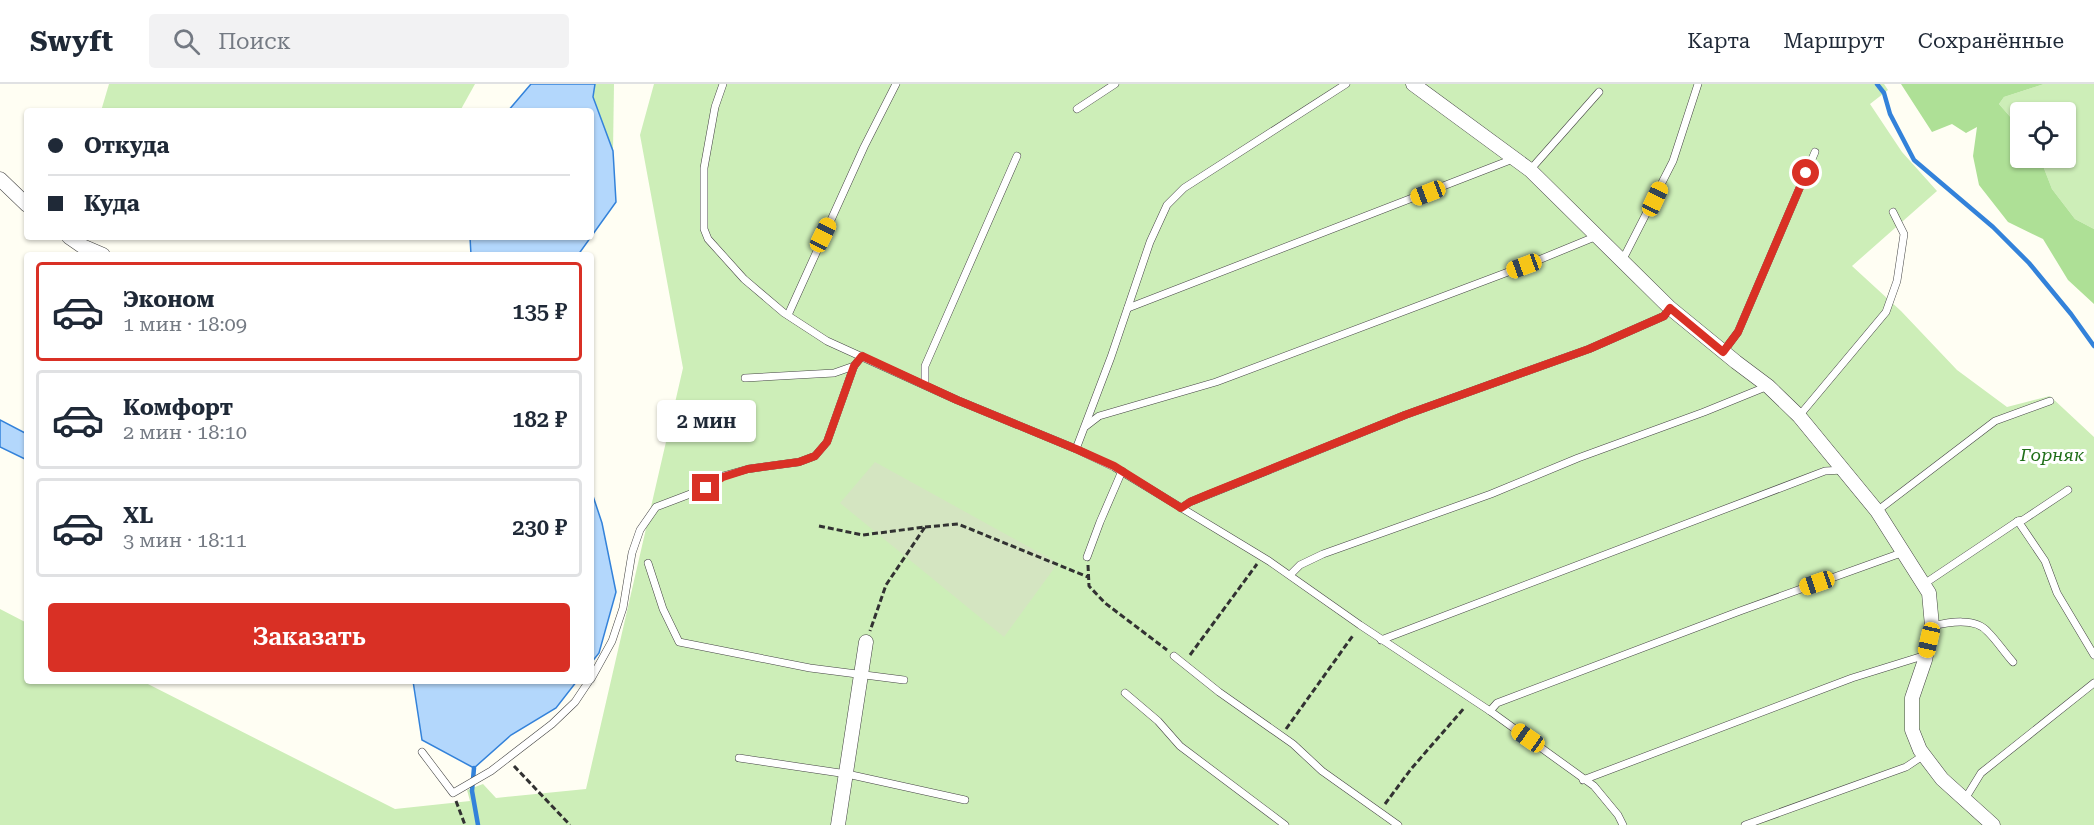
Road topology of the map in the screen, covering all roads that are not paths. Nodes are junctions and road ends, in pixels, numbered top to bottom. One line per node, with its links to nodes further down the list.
1 (723, 84): 22 (lane)
2 (896, 84): 22 (lane)
3 (1115, 84): 8 (lane)
4 (1346, 84): 20 (lane)
5 (1698, 84): 19 (lane)
6 (1420, 86): 11 (street)
7 (1599, 92): 12 (lane)
8 (1077, 109)
9 (1815, 152): 23 (lane)
10 (1017, 156): 27 (lane)
11 (1513, 159): 12 (street); 20 (lane)
12 (1530, 170): 16 (street)
13 (0, 178): 14 (street)
14 (24, 202)
15 (1893, 212): 30 (lane)
16 (1597, 236): 19 (street); 31 (lane)
17 (73, 240): 18 (street)
18 (96, 252)
19 (1622, 261): 21 (street)
20 (1128, 308): 31 (lane)
21 (1670, 308): 23 (street); 36 (lane)
22 (788, 315): 24 (lane)
23 (1723, 352): 28 (street)
24 (862, 356): 25 (lane); 27 (lane)
25 (854, 366): 26 (lane); 51 (lane)
26 (745, 378)
27 (925, 385): 32 (lane)
28 (1768, 386): 30 (street); 42 (lane)
29 (2050, 401): 37 (lane)
30 (1798, 416): 33 (street)
31 (1086, 426): 32 (lane)
32 (1076, 449): 34 (lane)
33 (1843, 470): 37 (street); 45 (lane)
34 (1122, 471): 36 (lane); 40 (lane)
35 (2068, 490): 38 (lane)
36 (1181, 508): 42 (lane)
37 (1877, 511): 39 (street)
38 (2018, 521): 43 (lane); 48 (lane)
39 (1904, 552): 43 (street); 57 (lane)
40 (1087, 557)
41 (648, 564): 52 (lane)
42 (1290, 575): 45 (lane)
43 (1924, 584): 44 (street)
44 (1932, 626): 47 (street); 50 (lane)
45 (1381, 640): 57 (lane)
46 (866, 642): 52 (street)
47 (1926, 654): 59 (street); 62 (lane)
48 (2094, 655)
49 (1174, 656): 67 (lane)
50 (2013, 662)
51 (594, 673)
52 (862, 673): 53 (lane); 61 (street)
53 (904, 680)
54 (2094, 683): 63 (lane)
55 (587, 684): 58 (lane)
56 (1125, 693): 66 (lane)
57 (1490, 711): 62 (lane)
58 (422, 752)
59 (1924, 755): 63 (street); 69 (lane)
60 (739, 758): 61 (lane)
61 (847, 774): 64 (lane); 65 (street)
62 (1583, 780): 68 (lane)
63 (1965, 799): 70 (street)
64 (964, 800)
65 (838, 825)
66 (1285, 825)
67 (1398, 825)
68 (1623, 825)
69 (1745, 825)
70 (1993, 825)

